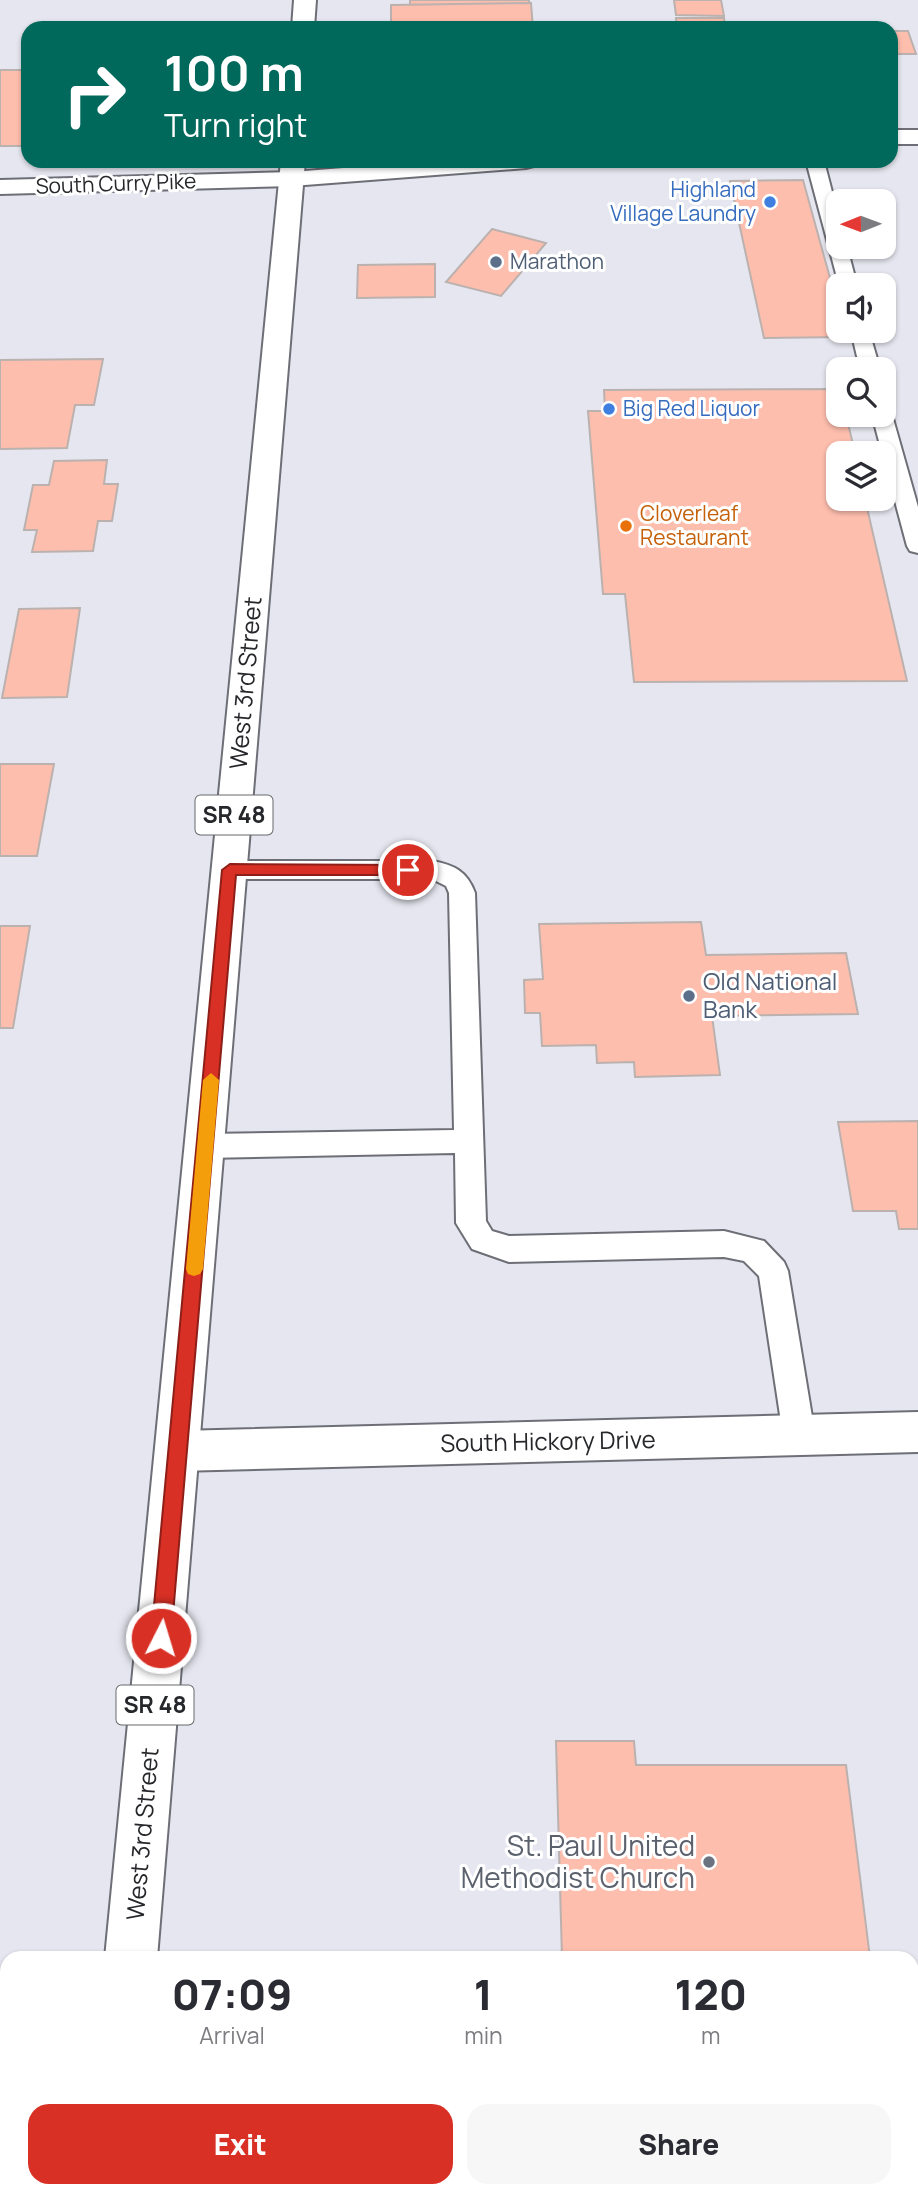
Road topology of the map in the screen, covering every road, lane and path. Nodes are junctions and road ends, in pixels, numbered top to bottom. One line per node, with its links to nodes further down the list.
1 (305, 0): 2 (main road)
2 (304, 21)
3 (898, 137): 4 (main road)
4 (918, 137)
5 (345, 168): 7 (main road, South Curry Pike)
6 (817, 168): 9 (lane)
7 (293, 170): 8 (main road, South Curry Pike); 12 (main road, West 3rd Street / SR 48)
8 (0, 187)
9 (845, 273)
10 (886, 427): 11 (lane)
11 (918, 546)
12 (230, 870): 13 (lane); 14 (main road, West 3rd Street / SR 48)
13 (469, 1141): 14 (lane); 16 (lane)
14 (205, 1146): 17 (main road, West 3rd Street / SR 48)
15 (918, 1432): 16 (main road, South Hickory Drive)
16 (799, 1436): 17 (main road, South Hickory Drive)
17 (178, 1451): 18 (main road, West 3rd Street / SR 48)
18 (132, 1951)

